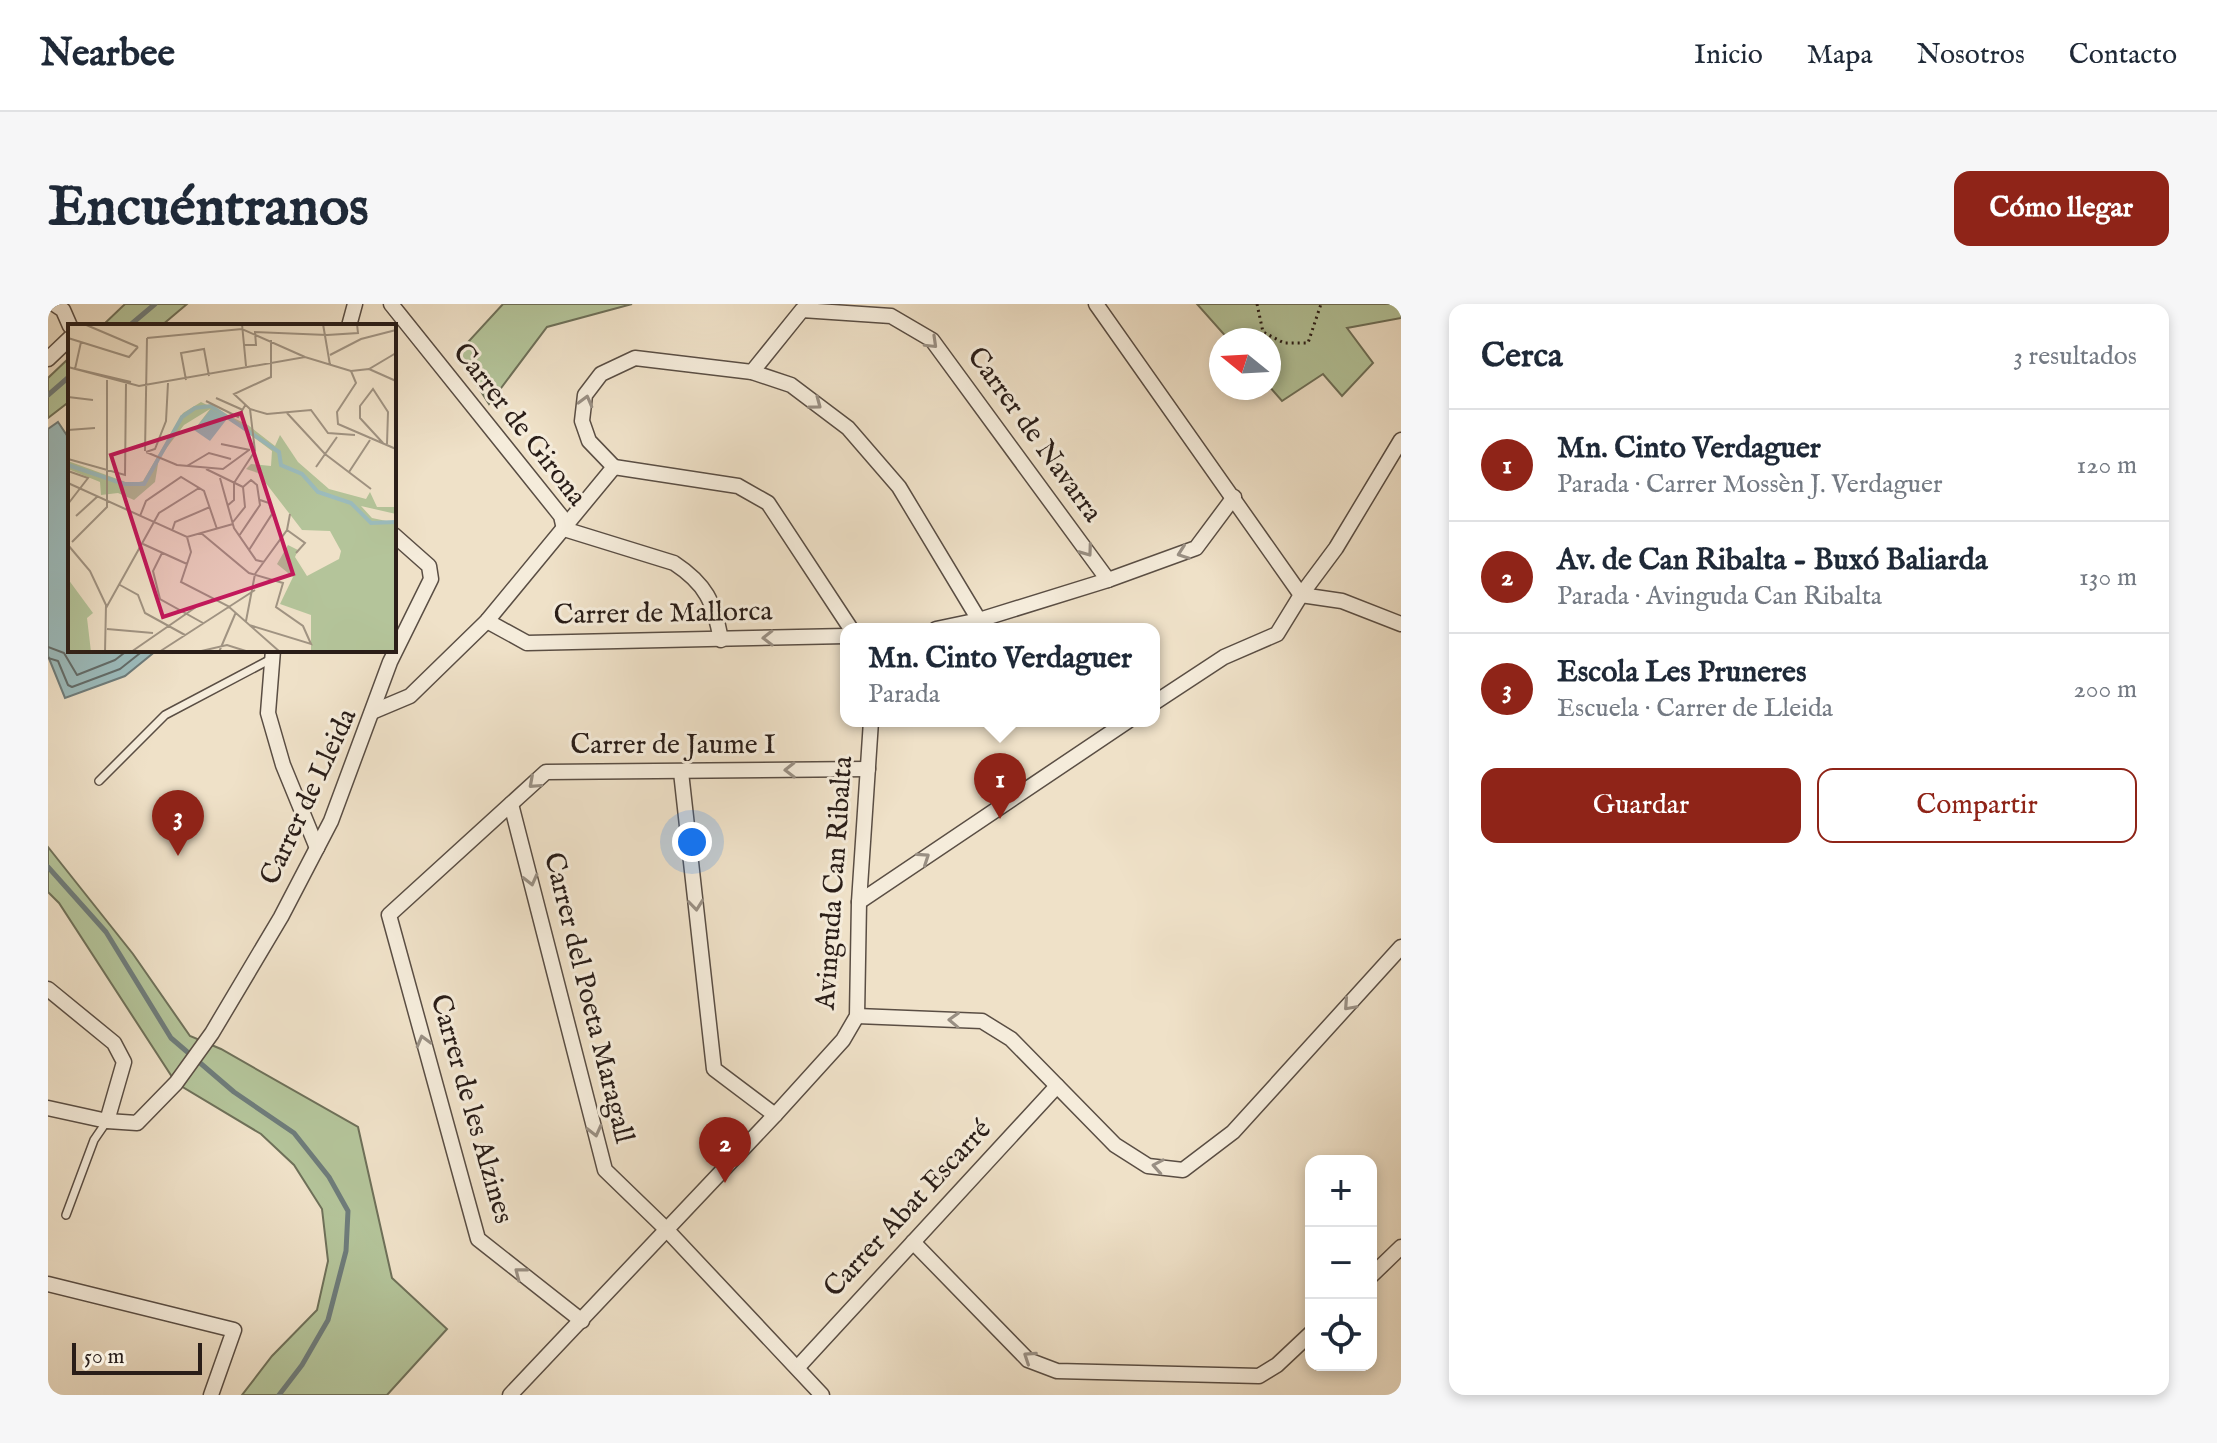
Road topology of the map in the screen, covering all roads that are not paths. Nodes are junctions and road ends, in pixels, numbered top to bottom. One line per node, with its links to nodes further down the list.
1 (54, 304): 5 (street)
2 (355, 304): 6 (street)
3 (391, 304): 13 (street, Carrer de Girona)
4 (1096, 304): 12 (street)
5 (69, 324)
6 (350, 324)
7 (68, 340): 8 (street)
8 (48, 359)
9 (752, 372): 11 (street, one-way to 9); 15 (street, Carrer de Navarra, one-way to 15); 17 (street, one-way to 17)
10 (1401, 440): 16 (street)
11 (614, 467): 13 (street, Carrer de Lleida); 19 (street)
12 (1234, 497): 15 (street, one-way to 15); 16 (street)
13 (564, 529): 18 (street, Carrer de Lleida); 23 (street, Carrer de Girona)
14 (396, 537): 24 (street)
15 (1108, 580): 17 (street)
16 (1301, 595): 21 (street); 27 (street)
17 (979, 620): 20 (street)
18 (487, 621): 23 (street, Carrer de Mallorca); 28 (street, Carrer de Lleida)
19 (847, 623)
20 (965, 623)
21 (1401, 624)
22 (840, 636): 23 (street, Carrer de Mallorca, one-way to 23)
23 (721, 640)
24 (396, 650)
25 (395, 652): 28 (street)
26 (273, 654): 33 (lane); 35 (street)
27 (1160, 699)
28 (372, 712): 35 (street, Carrer de Lleida)
29 (871, 727): 31 (street, Avinguda Can Ribalta)
30 (1119, 727): 36 (street, one-way to 30)
31 (868, 769): 32 (street, Carrer de Jaume I, one-way to 32); 36 (street, Avinguda Can Ribalta)
32 (681, 772): 34 (street, Carrer de Jaume I, one-way to 34); 43 (street, one-way to 43)
33 (99, 781)
34 (511, 804): 37 (street, Carrer de Jaume I); 46 (street, Carrer del Poeta Maragall, one-way to 46)
35 (317, 848): 44 (street, Carrer de Lleida)
36 (859, 902): 40 (street, Avinguda Can Ribalta)
37 (389, 915): 51 (street, Carrer de les Alzines, one-way to 37)
38 (1401, 947): 41 (street, one-way to 41)
39 (48, 989): 44 (street)
40 (857, 1016): 41 (street, one-way to 40); 43 (street, Avinguda Can Ribalta)
41 (1057, 1086): 47 (street, Carrer Abat Escarré)
42 (48, 1108): 44 (street)
43 (775, 1115): 46 (street, Avinguda Can Ribalta)
44 (107, 1121): 45 (lane)
45 (66, 1215)
46 (666, 1229): 51 (street, Avinguda Can Ribalta); 53 (street, Carrer del Poeta Maragall)
47 (913, 1242): 52 (street, one-way to 47); 53 (street, Carrer Abat Escarré)
48 (1401, 1247): 49 (street)
49 (1377, 1270)
50 (48, 1284): 54 (street)
51 (582, 1321): 55 (street, Avinguda Can Ribalta)
52 (1305, 1339)
53 (798, 1367): 56 (street, Carrer del Poeta Maragall)
54 (211, 1395)
55 (510, 1395)
56 (822, 1395)

